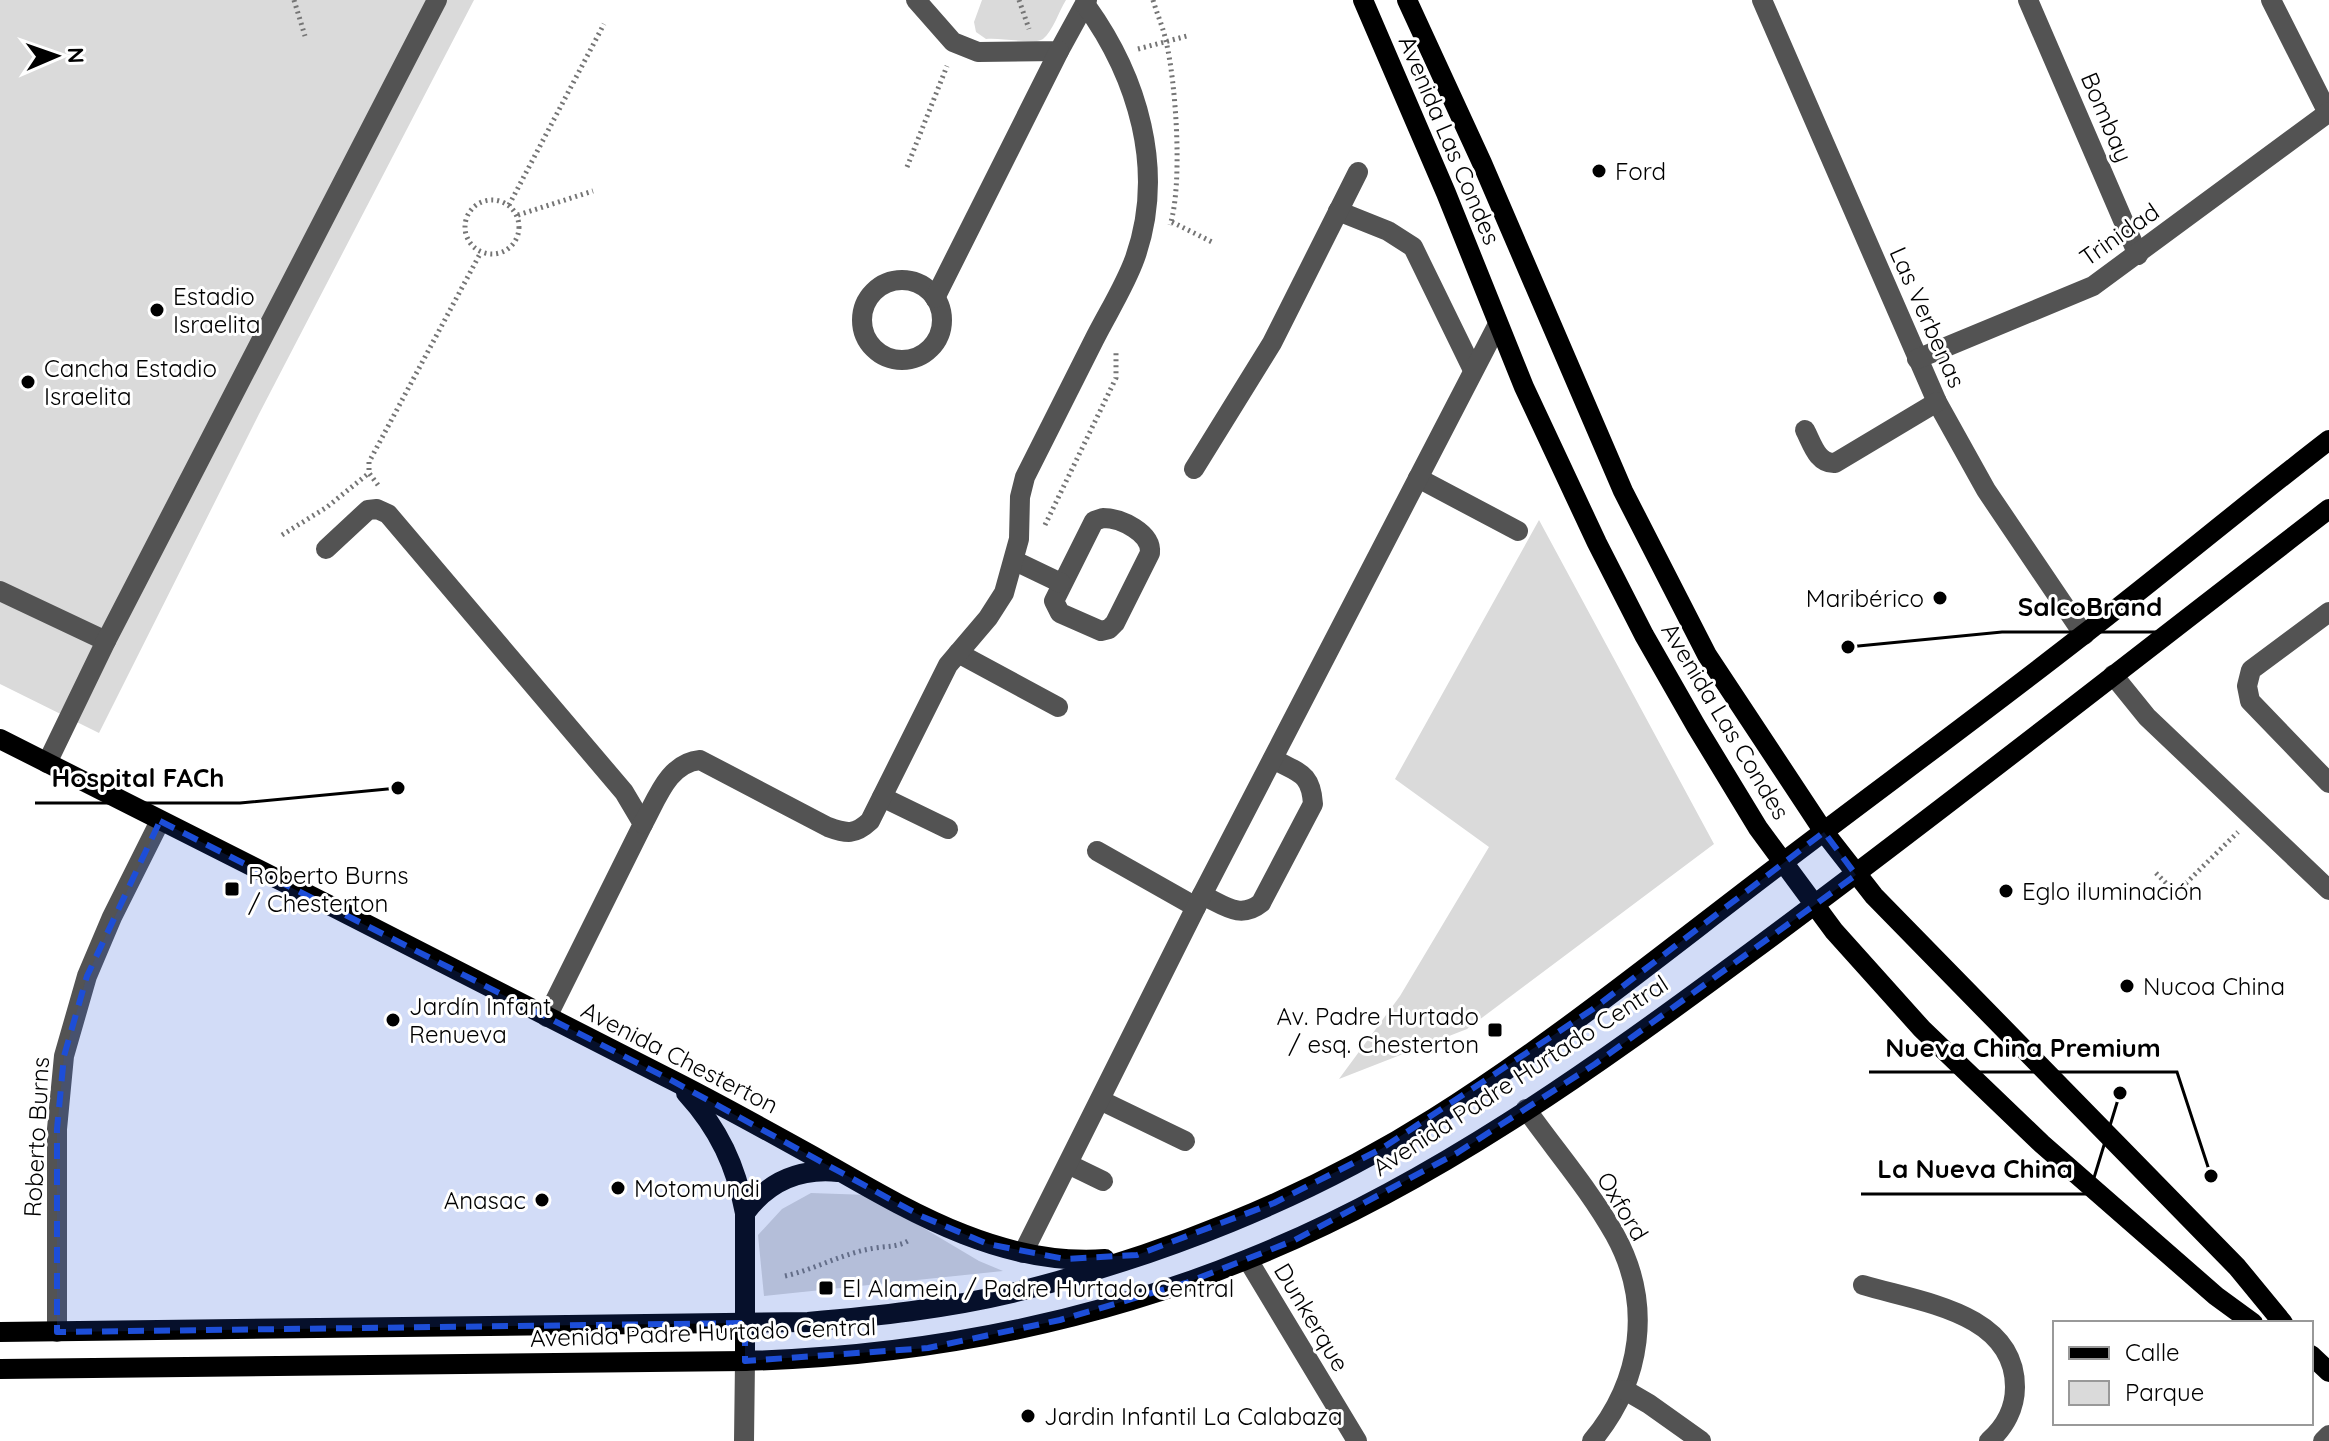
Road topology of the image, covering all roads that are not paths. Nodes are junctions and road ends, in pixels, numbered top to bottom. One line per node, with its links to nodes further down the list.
1 (437, 0): 33 (street)
2 (916, 0): 9 (street)
3 (1363, 0): 17 (main road, Avenida Las Condes)
4 (1407, 0): 45 (main road, Avenida Las Condes)
5 (1762, 0): 18 (street, Las Verbenas)
6 (2028, 0): 13 (street, Bombay)
7 (2271, 0): 10 (street)
8 (1086, 2): 9 (street); 28 (street)
9 (1059, 51): 15 (street)
10 (2328, 113): 13 (street, Trinidad)
11 (1358, 172): 12 (street)
12 (1338, 211): 19 (street); 23 (street)
13 (2138, 255): 18 (street, Trinidad)
14 (845, 298): 16 (street)
15 (935, 298): 16 (street); 16 (street)
16 (863, 309)
17 (1498, 324): 19 (street); 47 (main road, Avenida Las Condes)
18 (1917, 359): 20 (street, Las Verbenas)
19 (1473, 370): 24 (street)
20 (1937, 402): 21 (street); 32 (street, Las Verbenas)
21 (1805, 430)
22 (2329, 440): 32 (main road, Avenida Padre Hurtado Central)
23 (1194, 469)
24 (1418, 478): 26 (street); 38 (street)
25 (2329, 509): 35 (main road, Avenida Padre Hurtado Central)
26 (1518, 531)
27 (326, 549): 43 (street)
28 (1015, 561): 29 (street); 34 (street)
29 (1061, 583): 29 (street)
30 (0, 591): 33 (street)
31 (2329, 612): 40 (street)
32 (2084, 635): 45 (main road, Avenida Padre Hurtado Central)
33 (106, 641): 39 (street)
34 (958, 653): 36 (street); 41 (street)
35 (2113, 675): 48 (main road, Avenida Padre Hurtado Central); 49 (street)
36 (1058, 707)
37 (0, 739): 39 (main road, Avenida Chesterton)
38 (1273, 759): 50 (street); 50 (street)
39 (47, 763): 42 (main road, Avenida Chesterton)
40 (2329, 783)
41 (882, 797): 43 (street); 44 (street)
42 (160, 821): 52 (main road, Avenida Chesterton); 69 (street, Roberto Burns)
43 (643, 824): 52 (street)
44 (948, 829)
45 (1824, 832): 47 (main road, Avenida Padre Hurtado Central); 48 (main road, Avenida Las Condes)
46 (1097, 851): 50 (street)
47 (1783, 862): 51 (main road, Avenida Las Condes); 62 (main road, Avenida Padre Hurtado Central)
48 (1856, 875): 51 (main road, Avenida Padre Hurtado Central); 66 (main road, Avenida Las Condes)
49 (2329, 890)
50 (1199, 901): 54 (street)
51 (1815, 906): 55 (main road, Avenida Padre Hurtado Central); 65 (main road, Avenida Las Condes)
52 (547, 1017): 53 (main road, Avenida Chesterton)
53 (669, 1079): 58 (main road, Avenida Chesterton); 60 (main road)
54 (1100, 1100): 56 (street); 57 (street)
55 (1526, 1109): 63 (main road, Avenida Padre Hurtado Central); 74 (street, Oxford)
56 (1185, 1141)
57 (1068, 1164): 59 (street); 61 (street)
58 (842, 1172): 60 (main road); 61 (main road, Avenida Chesterton)
59 (1103, 1181)
60 (745, 1213): 67 (main road)
61 (1023, 1253): 62 (main road, Avenida Chesterton)
62 (1137, 1255): 67 (main road, Avenida Padre Hurtado Central)
63 (1248, 1260): 71 (main road, Avenida Padre Hurtado Central); 77 (street, Dunkerque)
64 (1863, 1285): 80 (street)
65 (2250, 1321)
66 (2281, 1321)
67 (745, 1323): 69 (main road, Avenida Padre Hurtado Central); 71 (main road)
68 (0, 1332): 69 (main road, Avenida Padre Hurtado Central)
69 (57, 1332)
70 (2313, 1357): 73 (main road)
71 (745, 1361): 72 (main road, Avenida Padre Hurtado Central); 76 (street)
72 (0, 1369)
73 (2329, 1371)
74 (1625, 1390): 78 (street, Oxford); 79 (street)
75 (2329, 1435): 81 (street)
76 (744, 1441)
77 (1357, 1441)
78 (1592, 1441)
79 (1701, 1441)
80 (1989, 1441)
81 (2323, 1441)

